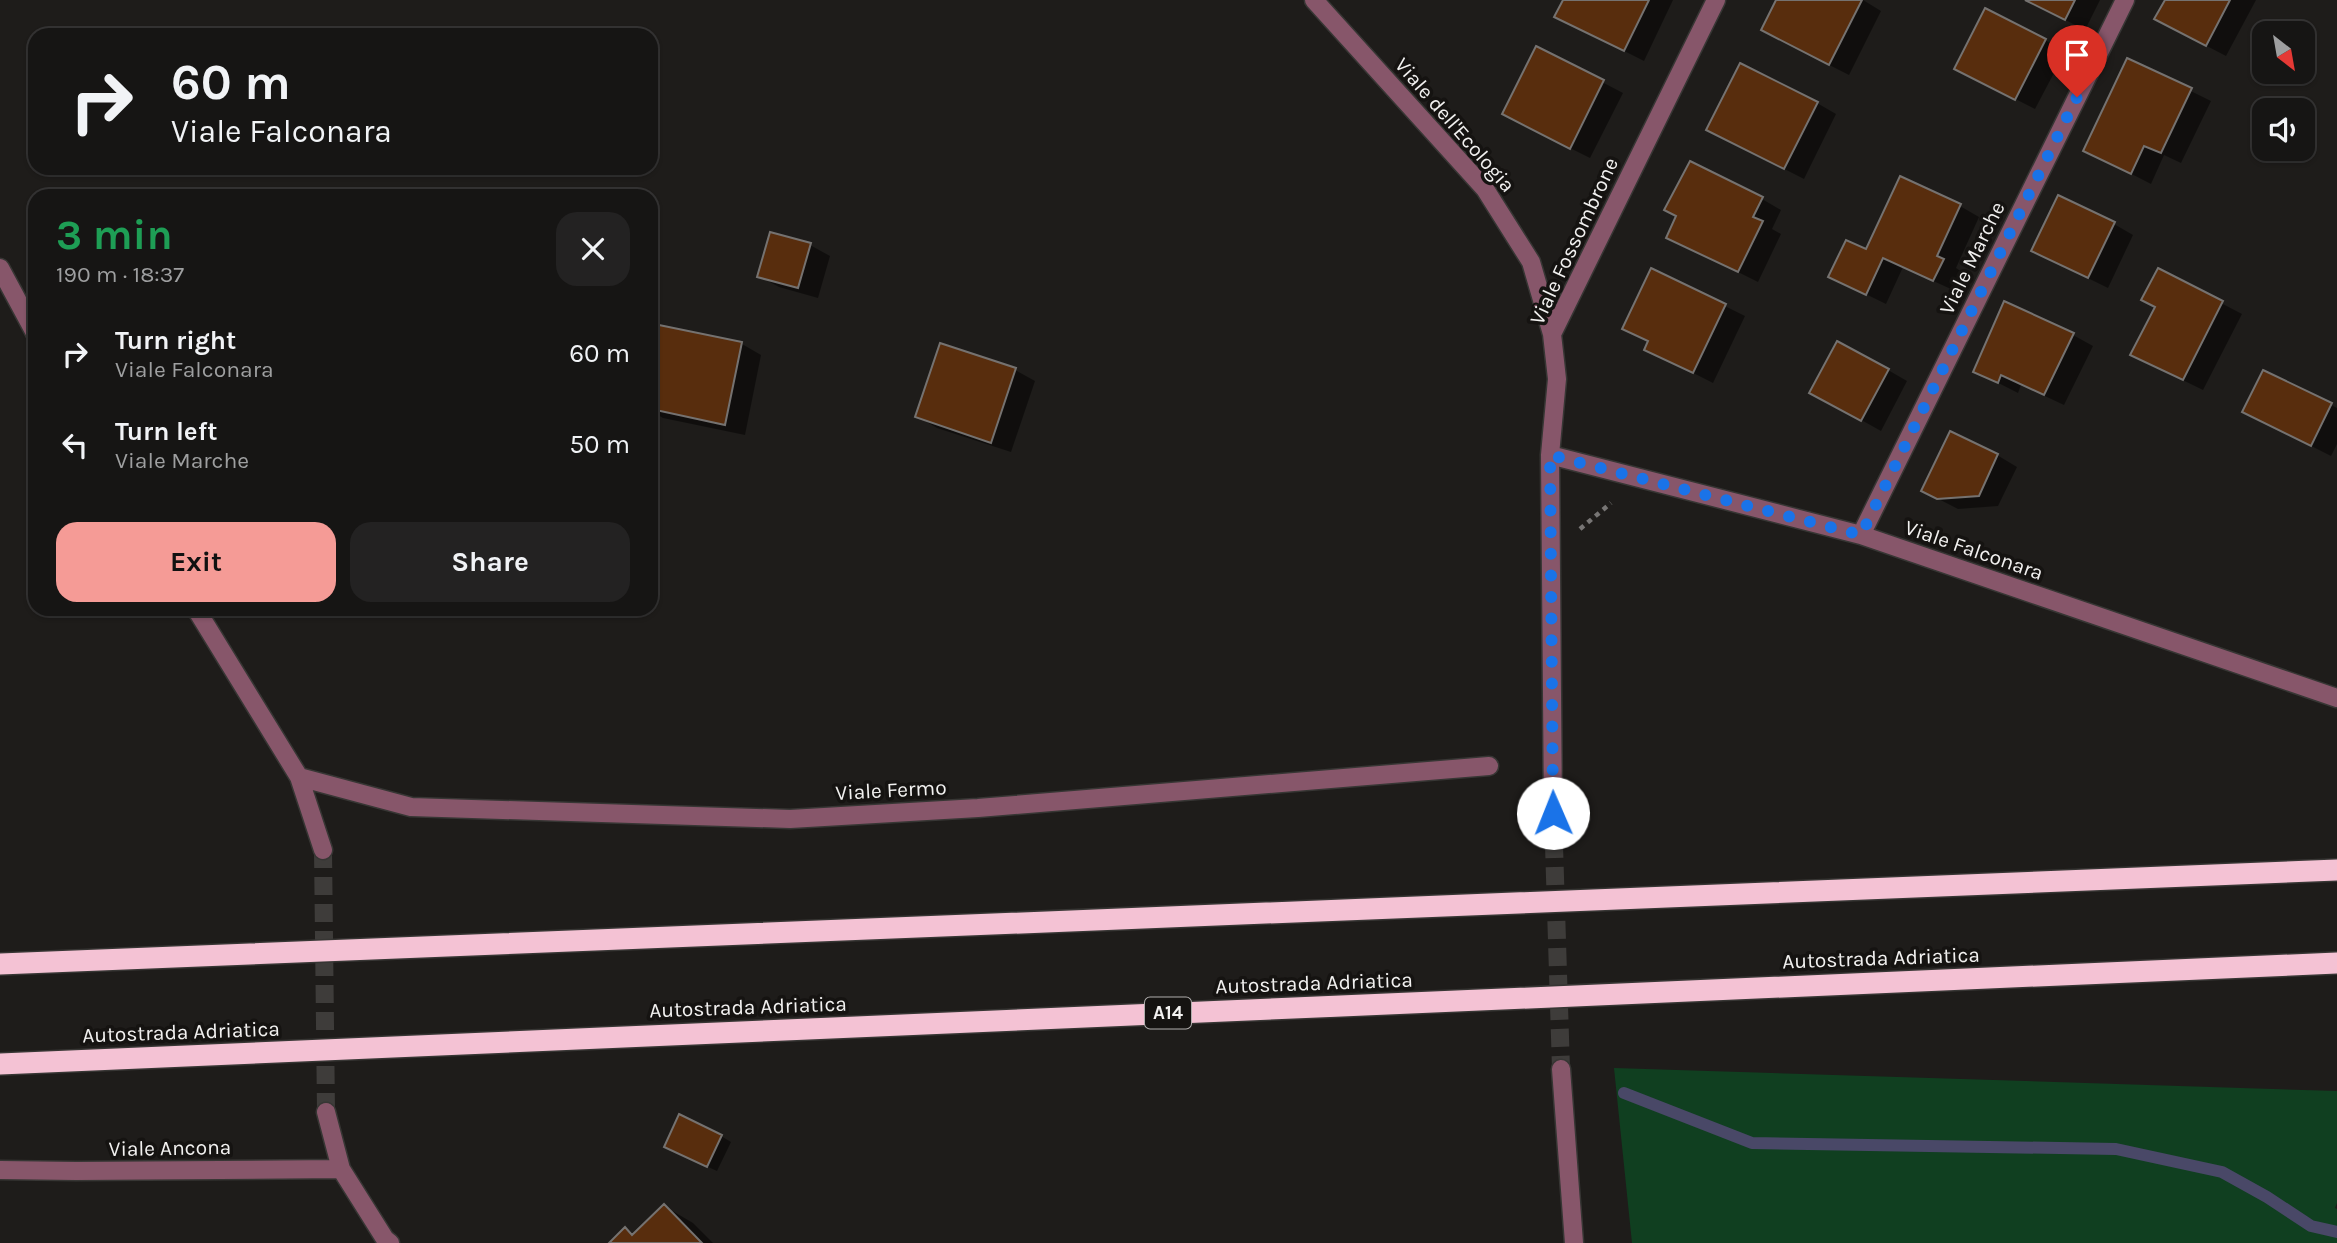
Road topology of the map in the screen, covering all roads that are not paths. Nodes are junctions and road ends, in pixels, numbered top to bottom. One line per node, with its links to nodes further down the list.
1 (1314, 0): 6 (street, Viale dell'Ecologia)
2 (1716, 0): 6 (street, Viale Fossombrone)
3 (2125, 0): 8 (street, Viale Marche)
4 (0, 268): 5 (street)
5 (28, 320)
6 (1552, 334): 7 (street, Viale Fossombrone)
7 (1550, 455): 8 (street, Viale Falconara); 13 (street, Viale Fossombrone)
8 (1861, 535): 10 (street, Viale Falconara)
9 (200, 616): 12 (street)
10 (2337, 698)
11 (1489, 766): 12 (street, Viale Fermo)
12 (299, 777): 14 (street)
13 (1553, 813)
14 (323, 850)
15 (2337, 870): 17 (highway)
16 (2337, 963): 18 (highway, Autostrada Adriatica / A14)
17 (0, 964)
18 (0, 1064)
19 (1561, 1069): 24 (street)
20 (326, 1112): 21 (street)
21 (341, 1169): 22 (street, Viale Ancona); 23 (street)
22 (0, 1170)
23 (390, 1243)
24 (1574, 1243)

